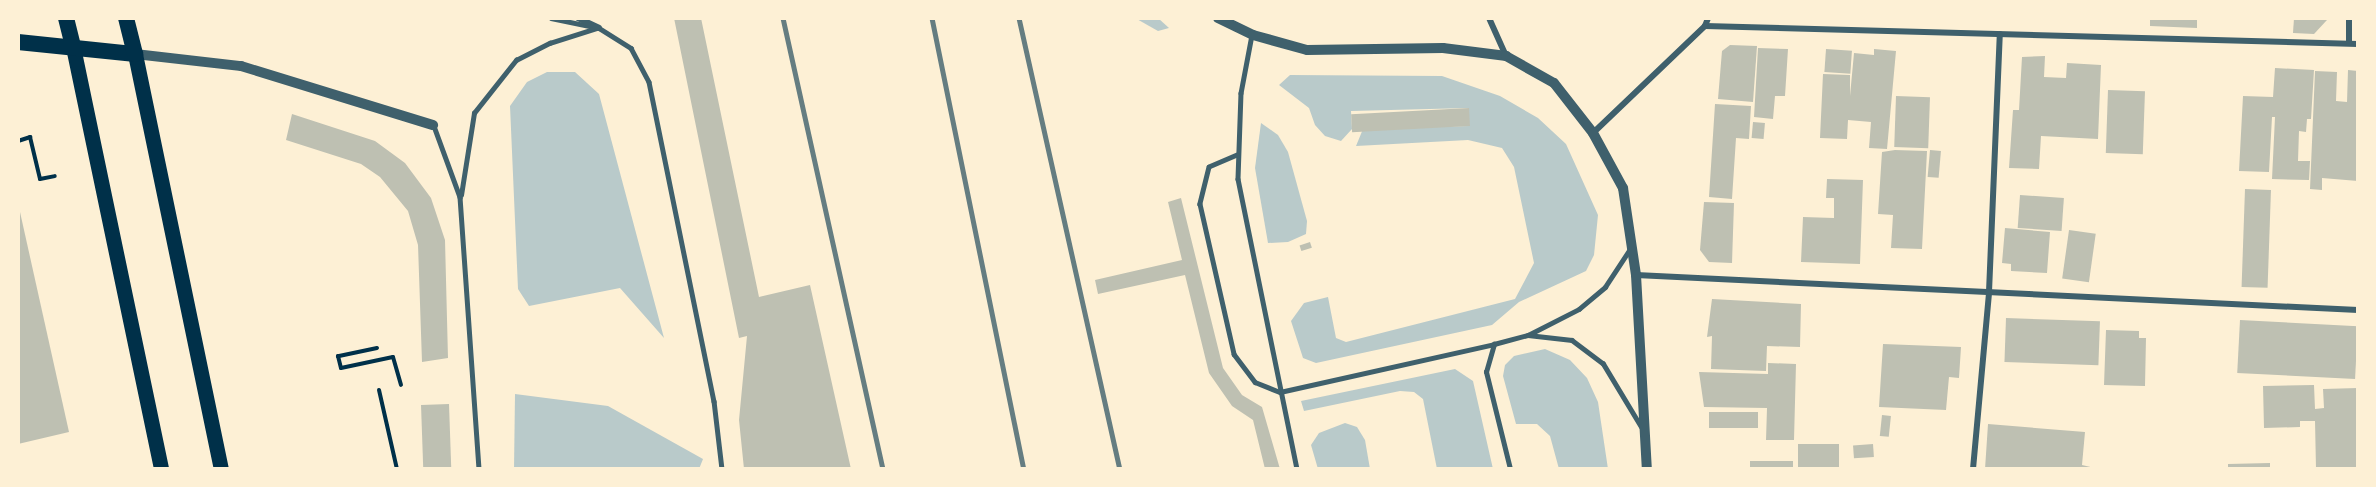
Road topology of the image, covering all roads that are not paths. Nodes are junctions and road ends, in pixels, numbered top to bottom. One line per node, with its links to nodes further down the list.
1 (66, 18): 16 (highway)
2 (126, 18): 17 (highway)
3 (550, 18): 10 (lane)
4 (578, 18): 10 (street)
5 (1218, 18): 12 (street)
6 (1489, 18): 18 (street)
7 (1708, 18): 9 (street)
8 (2349, 18): 14 (street)
9 (1705, 26): 11 (street); 20 (street)
10 (599, 28): 22 (lane); 34 (lane)
11 (2000, 34): 14 (street); 25 (street)
12 (1252, 35): 18 (street); 21 (lane)
13 (18, 42): 16 (highway)
14 (2349, 43): 15 (street)
15 (2358, 44)
16 (73, 48): 17 (highway); 31 (main road)
17 (135, 54): 19 (street); 32 (main road)
18 (1506, 56): 20 (street)
19 (433, 124): 22 (lane)
20 (1593, 133): 23 (street)
21 (1237, 155): 29 (lane); 29 (lane)
22 (460, 197): 33 (lane)
23 (1631, 246): 24 (street); 27 (lane)
24 (1636, 275): 25 (street); 30 (street)
25 (1989, 292): 26 (street); 38 (street)
26 (2358, 310)
27 (1528, 335): 28 (lane); 30 (lane)
28 (1494, 344): 29 (lane); 36 (lane)
29 (1280, 392): 35 (lane)
30 (1645, 432): 37 (street)
31 (161, 469)
32 (221, 469)
33 (479, 469)
34 (722, 469)
35 (1298, 469)
36 (1510, 469)
37 (1647, 469)
38 (1972, 469)

